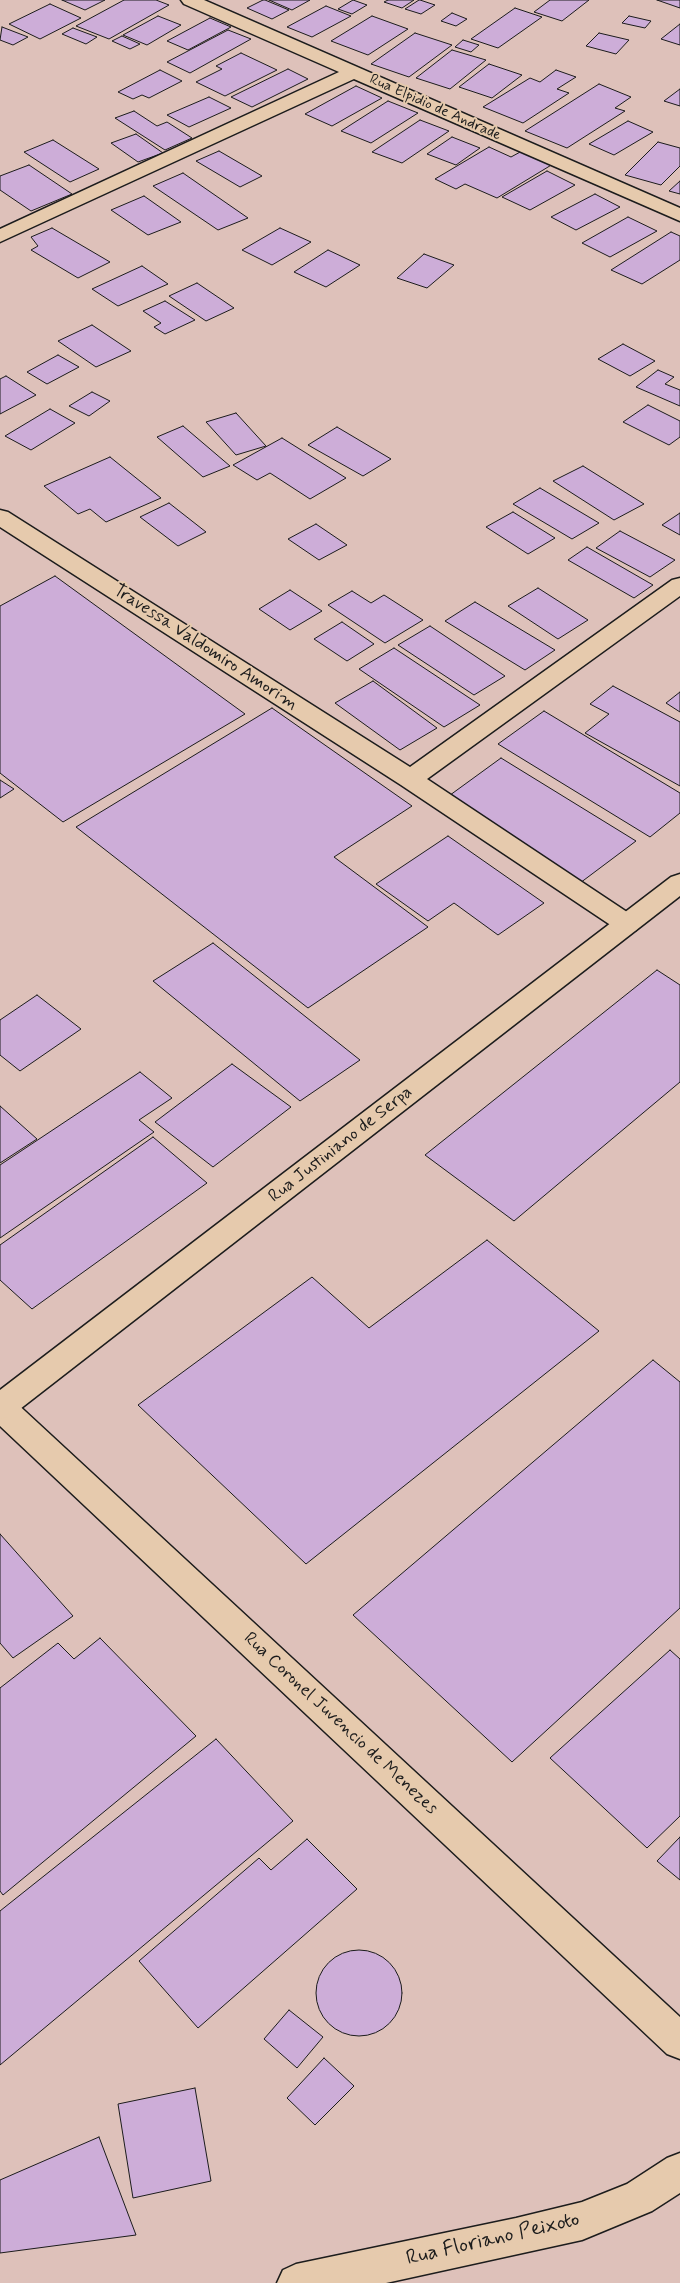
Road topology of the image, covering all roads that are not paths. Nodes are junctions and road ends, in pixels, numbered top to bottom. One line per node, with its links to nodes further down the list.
1 (190, 0): 2 (street, Rua Elpidio de Andrade)
2 (354, 72): 3 (street, Rua Elpidio de Andrade); 4 (street)
3 (680, 215)
4 (0, 236)
5 (0, 517): 7 (street, Travessa Valdomiro Amorim)
6 (680, 585): 7 (street)
7 (410, 779): 9 (street, Travessa Valdomiro Amorim)
8 (679, 885): 9 (street, Rua Justiniano de Serpa)
9 (627, 924): 10 (street, Rua Justiniano de Serpa)
10 (0, 1407): 11 (street, Rua Coronel Juvencio de Menezes)
11 (680, 2041)
12 (680, 2171): 13 (street, Rua Floriano Peixoto)
13 (296, 2283)

